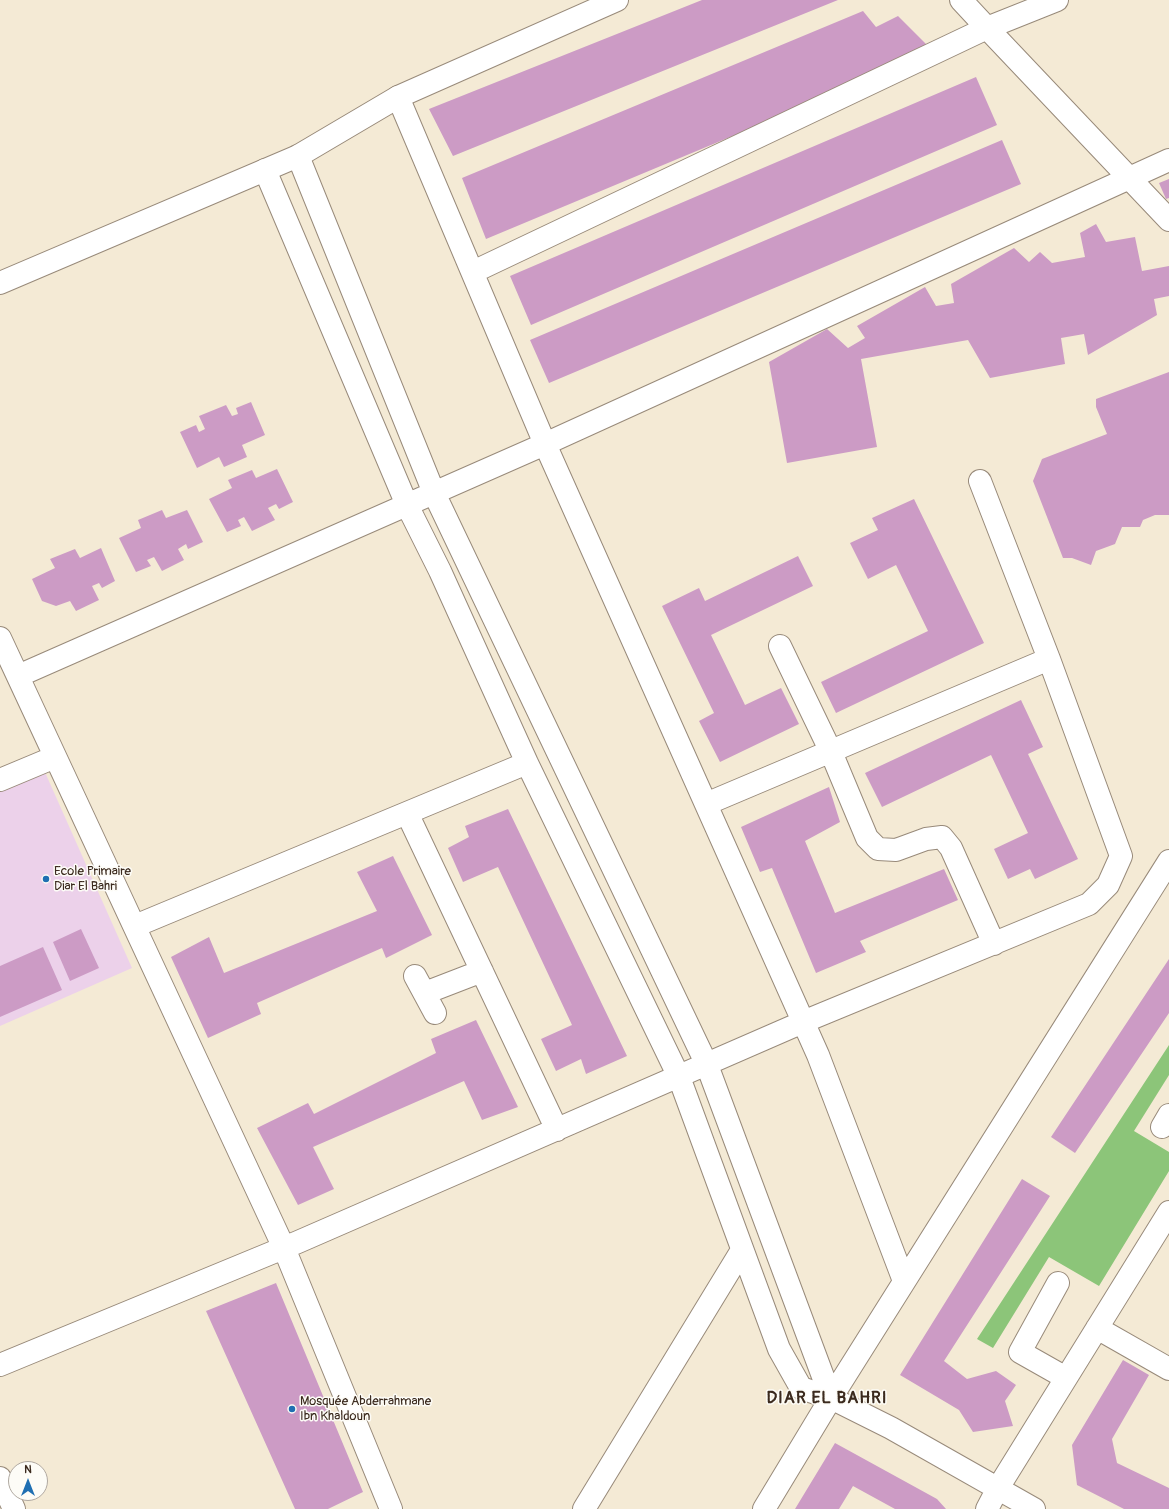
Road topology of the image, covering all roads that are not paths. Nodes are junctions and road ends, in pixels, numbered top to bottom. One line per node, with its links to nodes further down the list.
1 (617, 0): 5 (street)
2 (961, 0): 4 (street)
3 (1057, 0): 4 (street)
4 (987, 28): 9 (street); 11 (street)
5 (398, 97): 6 (street); 11 (street)
6 (298, 156): 8 (street); 15 (street)
7 (1169, 160): 9 (street)
8 (265, 170): 12 (street); 16 (street)
9 (1129, 178): 10 (street); 13 (street)
10 (1169, 220)
11 (473, 272): 13 (street)
12 (0, 283)
13 (545, 444): 15 (street); 25 (street)
14 (980, 481): 19 (street)
15 (434, 493): 16 (street); 33 (street)
16 (407, 505): 20 (street); 23 (street)
17 (0, 638): 20 (street)
18 (780, 646): 21 (street)
19 (1049, 659): 21 (street); 29 (street)
20 (9, 666): 22 (street)
21 (831, 752): 25 (street); 29 (street)
22 (55, 757): 24 (street); 28 (street)
23 (527, 763): 26 (street); 34 (street)
24 (0, 780)
25 (706, 804): 32 (street)
26 (407, 813): 28 (street); 30 (street)
27 (1169, 861): 39 (street)
28 (135, 926): 37 (street)
29 (994, 944): 32 (street)
30 (482, 971): 31 (street); 35 (street)
31 (435, 1013)
32 (803, 1022): 33 (street); 39 (street)
33 (707, 1065): 34 (street); 45 (street)
34 (679, 1077): 35 (street); 38 (street)
35 (557, 1130): 37 (street)
36 (1169, 1212): 41 (street)
37 (284, 1248): 42 (street); 49 (street)
38 (742, 1250): 45 (street); 50 (street)
39 (904, 1281): 45 (street)
40 (1058, 1283): 44 (street)
41 (1097, 1328): 43 (street); 44 (street)
42 (0, 1365)
43 (1169, 1369)
44 (1066, 1378): 47 (street)
45 (831, 1398): 47 (street); 51 (street)
46 (0, 1478): 48 (street)
47 (998, 1488): 52 (street); 53 (street)
48 (14, 1509)
49 (390, 1509)
50 (584, 1509)
51 (764, 1509)
52 (987, 1509)
53 (1034, 1509)

